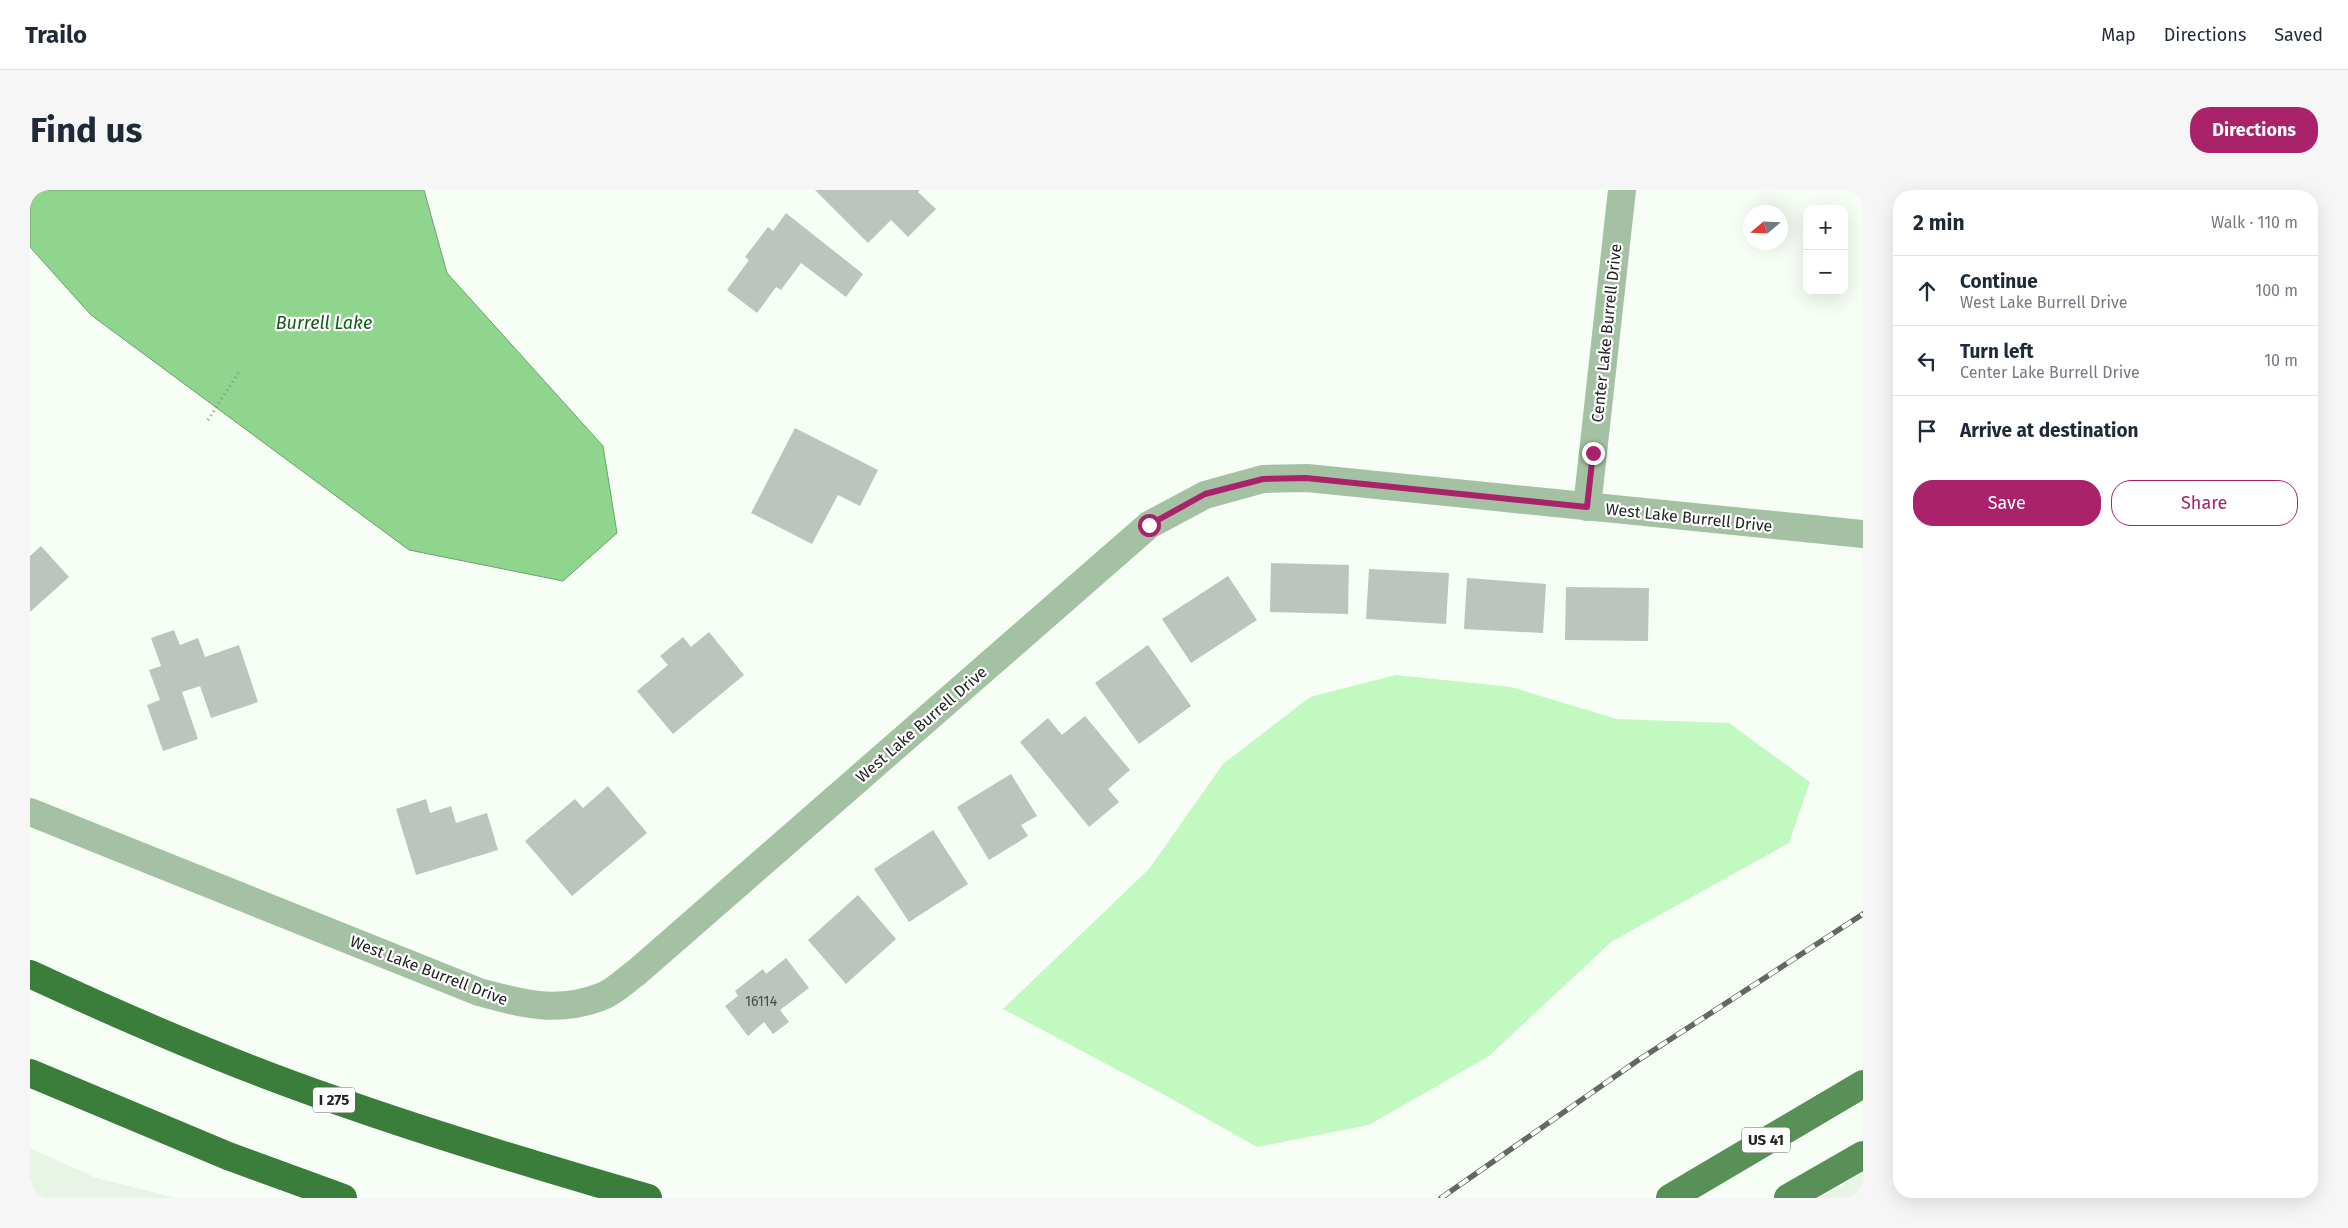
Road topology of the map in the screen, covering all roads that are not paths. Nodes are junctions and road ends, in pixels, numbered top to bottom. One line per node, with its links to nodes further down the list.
1 (1622, 190): 2 (street, Center Lake Burrell Drive)
2 (1587, 507): 3 (street, West Lake Burrell Drive); 4 (street, West Lake Burrell Drive)
3 (1863, 534)
4 (30, 812)
5 (30, 974): 10 (highway, I 275)
6 (30, 1073): 9 (highway)
7 (1863, 1084): 11 (main road, US 41)
8 (1863, 1155): 12 (main road)
9 (342, 1198)
10 (648, 1198)
11 (1670, 1198)
12 (1788, 1198)

